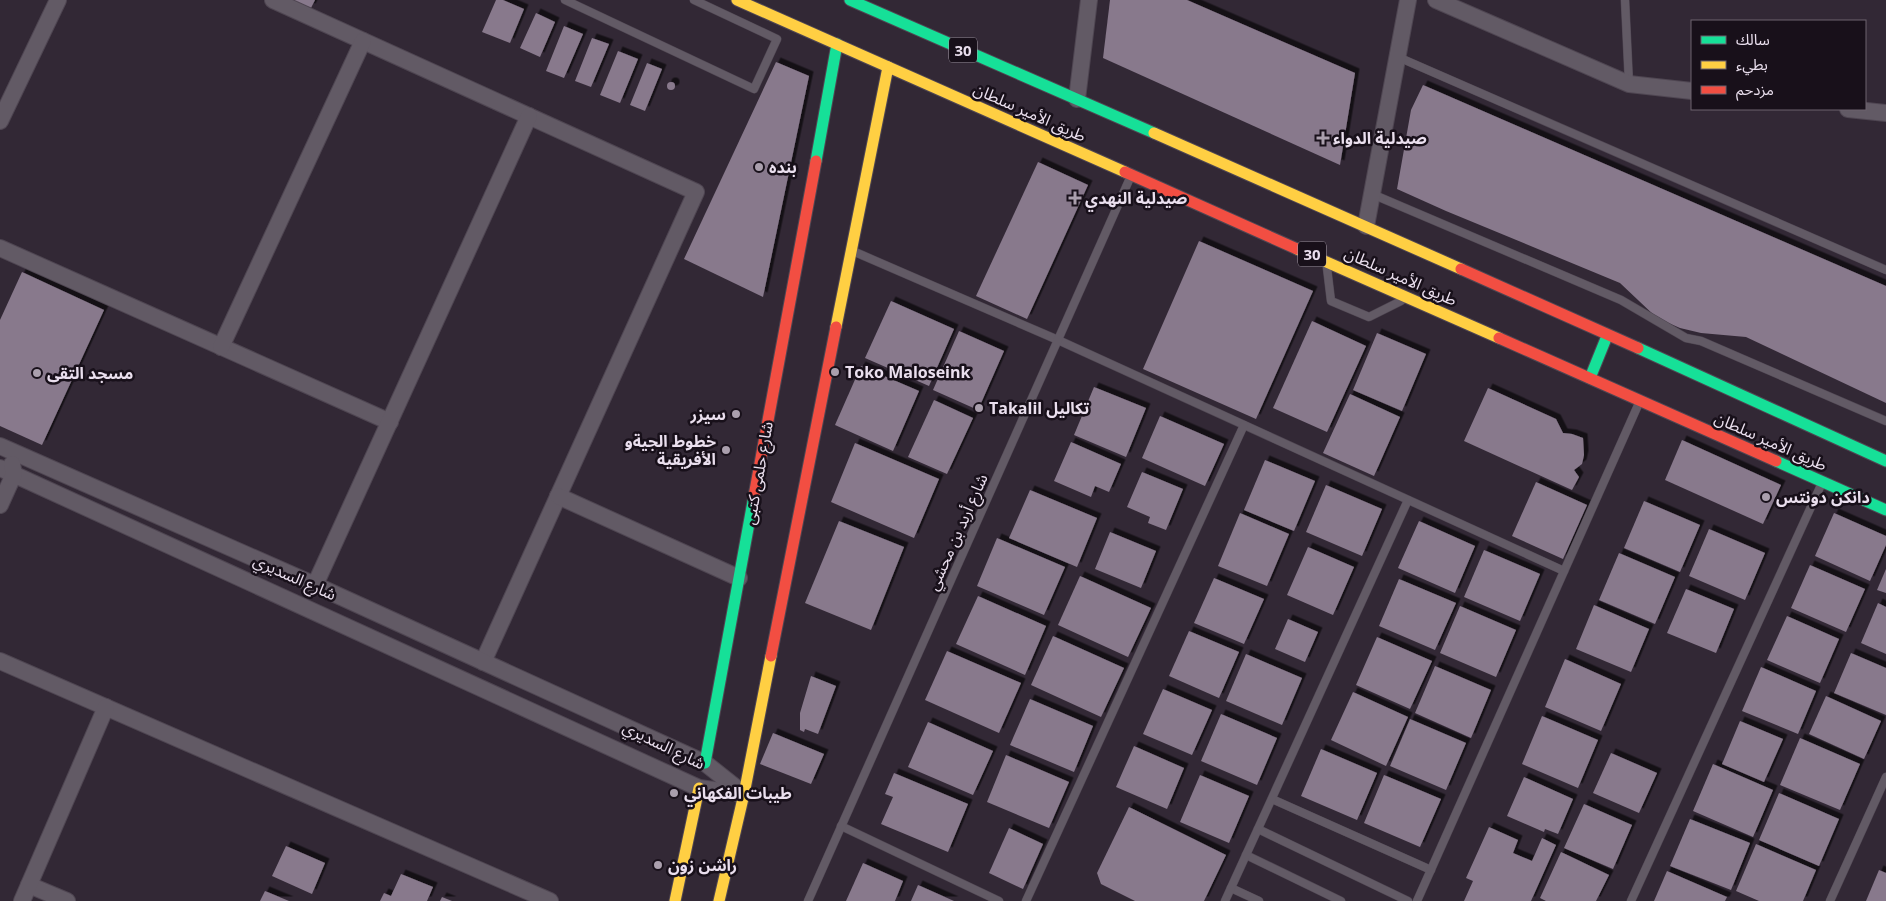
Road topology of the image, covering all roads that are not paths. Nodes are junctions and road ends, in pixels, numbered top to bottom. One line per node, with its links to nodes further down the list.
1 (58, 0): 22 (street)
2 (273, 0): 12 (street)
3 (565, 0): 11 (lane)
4 (694, 0): 11 (lane)
5 (737, 0): 11 (main road, طريق الأمير سلطان / 30)
6 (850, 0): 18 (main road, طريق الأمير سلطان / 30)
7 (1089, 0): 18 (street)
8 (1408, 0): 14 (street)
9 (1436, 0): 16 (street)
10 (1625, 0): 16 (lane)
11 (777, 28): 13 (main road, طريق الأمير سلطان / 30)
12 (363, 41): 21 (street); 33 (street)
13 (837, 44): 15 (main road, طريق الأمير سلطان / 30); 48 (main road, شارع حلمى كتبى)
14 (1397, 57): 24 (street); 29 (lane)
15 (888, 67): 23 (main road, طريق الأمير سلطان / 30); 27 (main road)
16 (1629, 84): 17 (street)
17 (1691, 91)
18 (1076, 99): 25 (main road, طريق الأمير سلطان / 30)
19 (1858, 110): 20 (street)
20 (1886, 113)
21 (529, 116): 37 (street); 43 (street)
22 (0, 121)
23 (1132, 174): 28 (main road, طريق الأمير سلطان / 30); 32 (lane, شارع أربد بن محشي)
24 (1371, 193): 25 (street); 36 (lane)
25 (1366, 226): 31 (main road, طريق الأمير سلطان / 30)
26 (0, 248): 33 (street)
27 (852, 251): 32 (lane); 56 (main road)
28 (1326, 261): 30 (main road, طريق الأمير سلطان / 30); 30 (lane)
29 (1886, 270)
30 (1408, 297): 34 (main road, طريق الأمير سلطان / 30)
31 (1607, 336): 34 (main road); 40 (main road, طريق الأمير سلطان / 30)
32 (1058, 340): 38 (lane); 58 (lane, شارع أربد بن محشي)
33 (222, 347): 37 (street)
34 (1590, 378): 35 (main road, طريق الأمير سلطان / 30)
35 (1640, 400): 42 (main road, طريق الأمير سلطان / 30); 47 (lane)
36 (1886, 421)
37 (390, 422): 49 (street)
38 (1244, 425): 44 (lane); 71 (lane)
39 (3, 452): 41 (street); 49 (street, شارع السديري)
40 (1886, 460)
41 (7, 471): 45 (street); 55 (street, شارع السديري)
42 (1823, 482): 46 (main road, طريق الأمير سلطان / 30); 77 (lane)
43 (558, 496): 48 (street); 51 (street)
44 (1408, 500): 47 (lane); 57 (lane)
45 (0, 505)
46 (1886, 510)
47 (1564, 571): 61 (lane)
48 (738, 578): 53 (main road, شارع حلمى كتبى)
49 (315, 585): 51 (street, شارع السديري)
50 (0, 661): 52 (street)
51 (482, 662): 53 (street, شارع السديري)
52 (106, 707): 62 (street); 66 (street)
53 (704, 762): 55 (street, شارع حلمى كتبى); 56 (street, شارع السديري)
54 (1886, 777): 78 (lane)
55 (699, 788): 56 (street, شارع السديري); 67 (main road, شارع حلمى كتبى)
56 (744, 794): 68 (main road)
57 (1272, 799): 59 (lane); 61 (lane)
58 (841, 826): 69 (lane, شارع أربد بن محشي); 70 (lane)
59 (1258, 829): 60 (lane); 75 (lane)
60 (1246, 855): 63 (lane); 74 (lane)
61 (1431, 870): 76 (lane)
62 (29, 885): 64 (street); 65 (street)
63 (1231, 888): 72 (lane); 73 (lane)
64 (22, 901)
65 (66, 901)
66 (550, 901)
67 (675, 901)
68 (719, 901)
69 (808, 901)
70 (999, 901)
71 (1026, 901)
72 (1225, 901)
73 (1259, 901)
74 (1341, 901)
75 (1408, 901)
76 (1417, 901)
77 (1631, 901)
78 (1830, 901)

